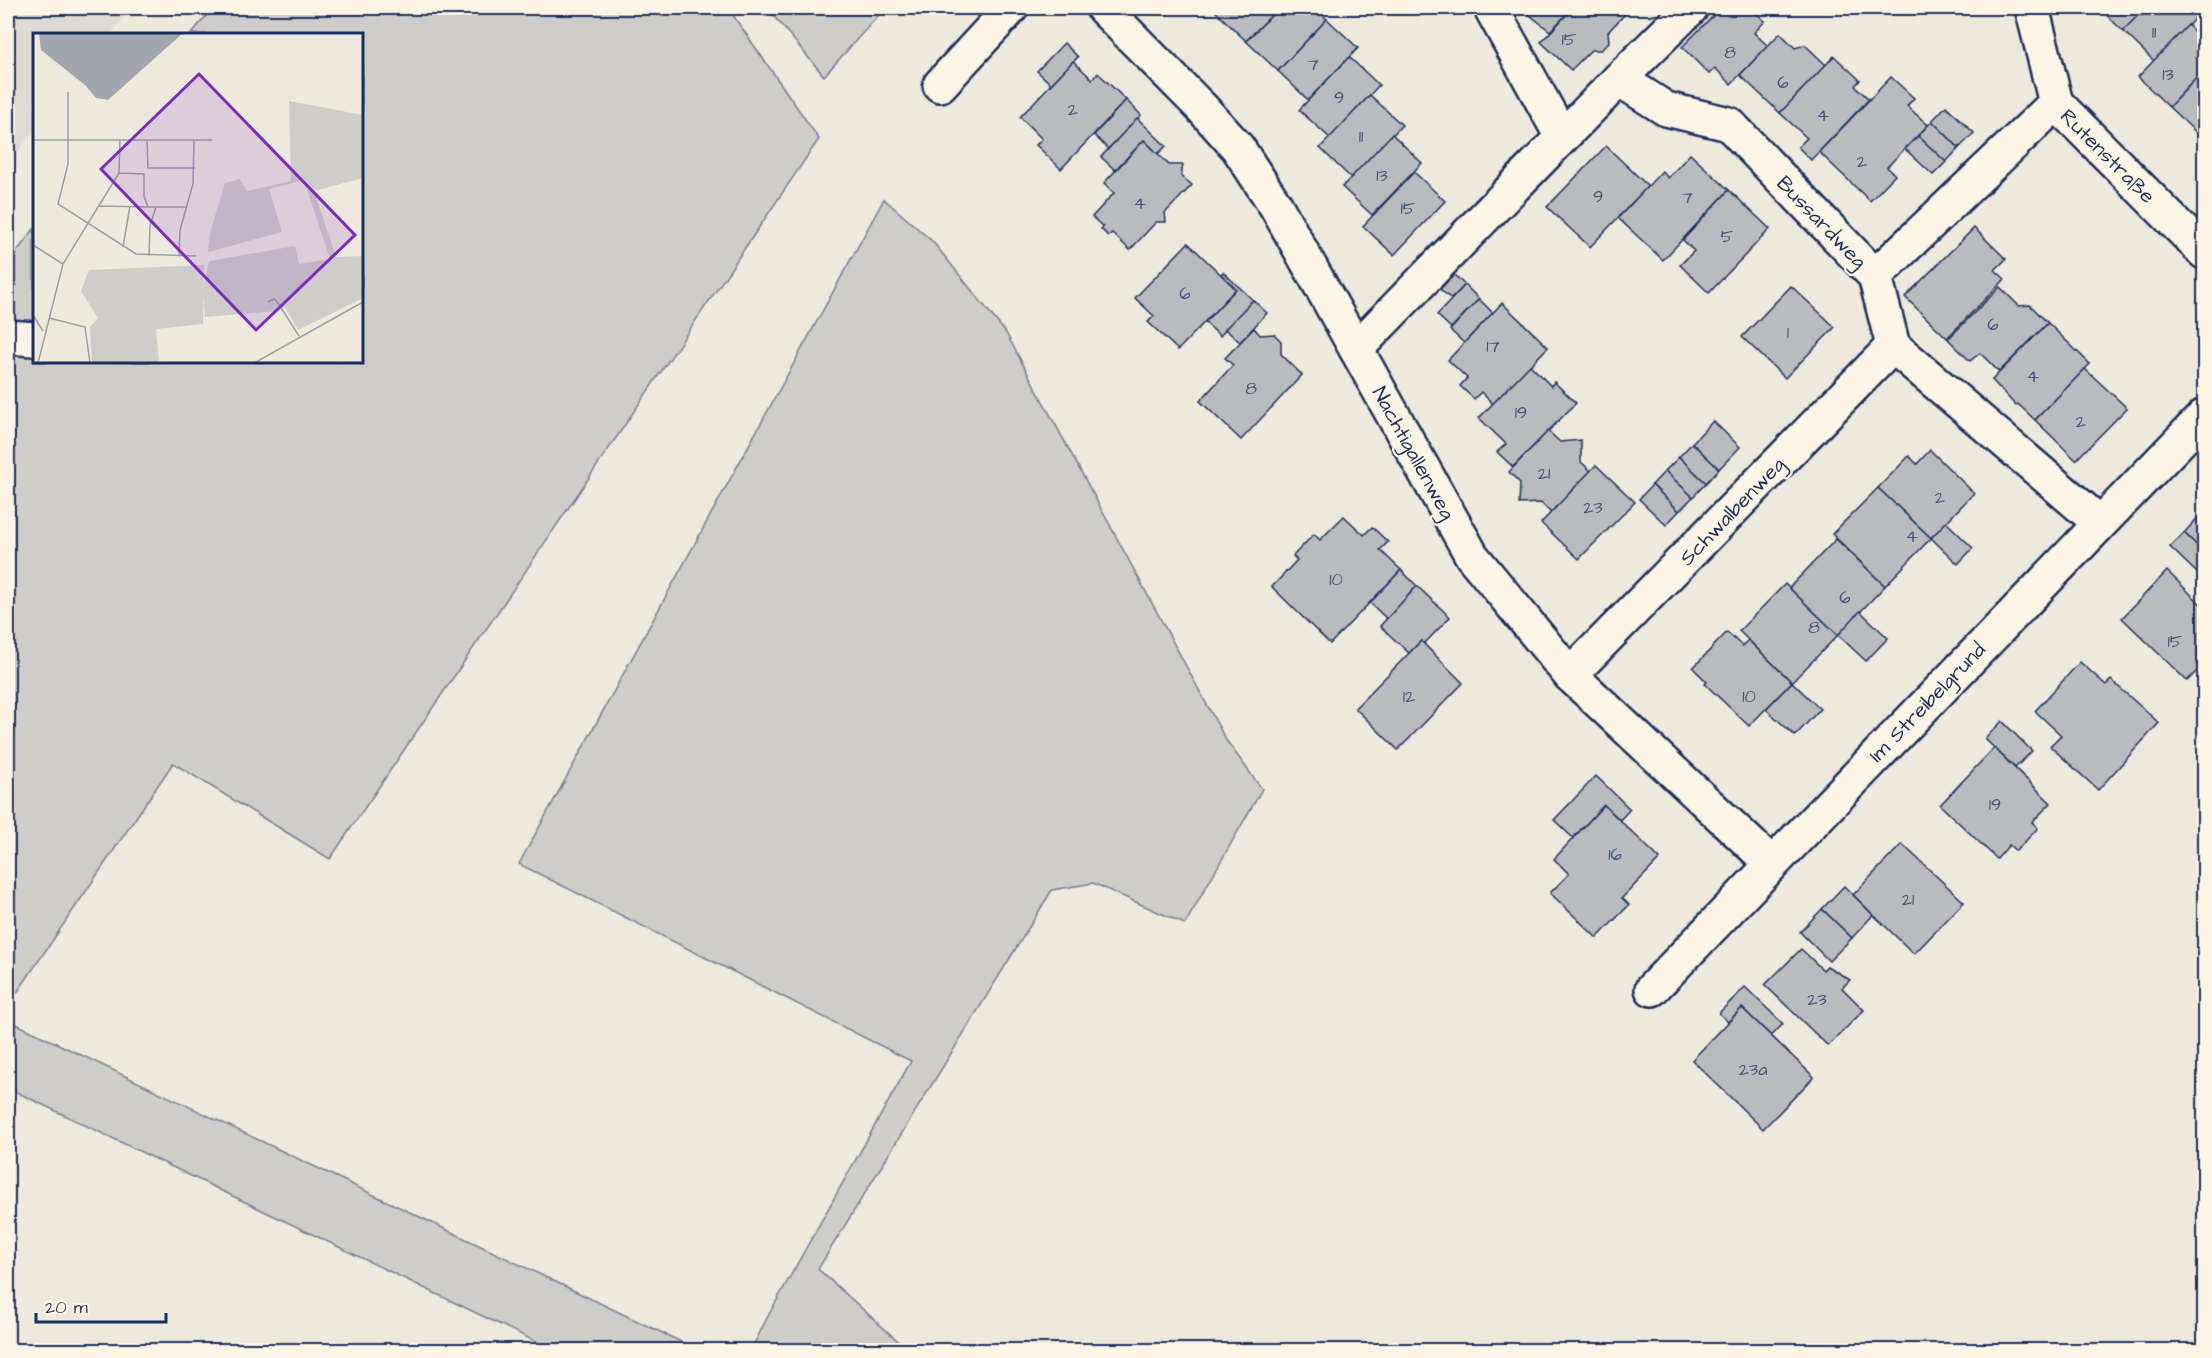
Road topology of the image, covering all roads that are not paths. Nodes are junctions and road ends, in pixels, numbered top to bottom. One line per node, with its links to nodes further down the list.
1 (1011, 8): 7 (street)
2 (1103, 8): 13 (street, Nachtigallenweg)
3 (1491, 8): 9 (street)
4 (1691, 8): 6 (street)
5 (2032, 8): 8 (street, Rutenstraße)
6 (1619, 79): 9 (street); 11 (street, Bussardweg)
7 (940, 85)
8 (2056, 103): 10 (street, Rutenstraße); 11 (street, Bussardweg)
9 (1562, 137): 13 (street)
10 (2205, 252)
11 (1875, 276): 12 (street)
12 (1893, 346): 15 (street); 16 (street, Schwalbenweg)
13 (1356, 350): 16 (street, Nachtigallenweg)
14 (2205, 416): 15 (street, Im Streibelgrund)
15 (2100, 523): 17 (street, Im Streibelgrund)
16 (1570, 675): 17 (street, Nachtigallenweg)
17 (1771, 863): 18 (street, Im Streibelgrund)
18 (1652, 989)

